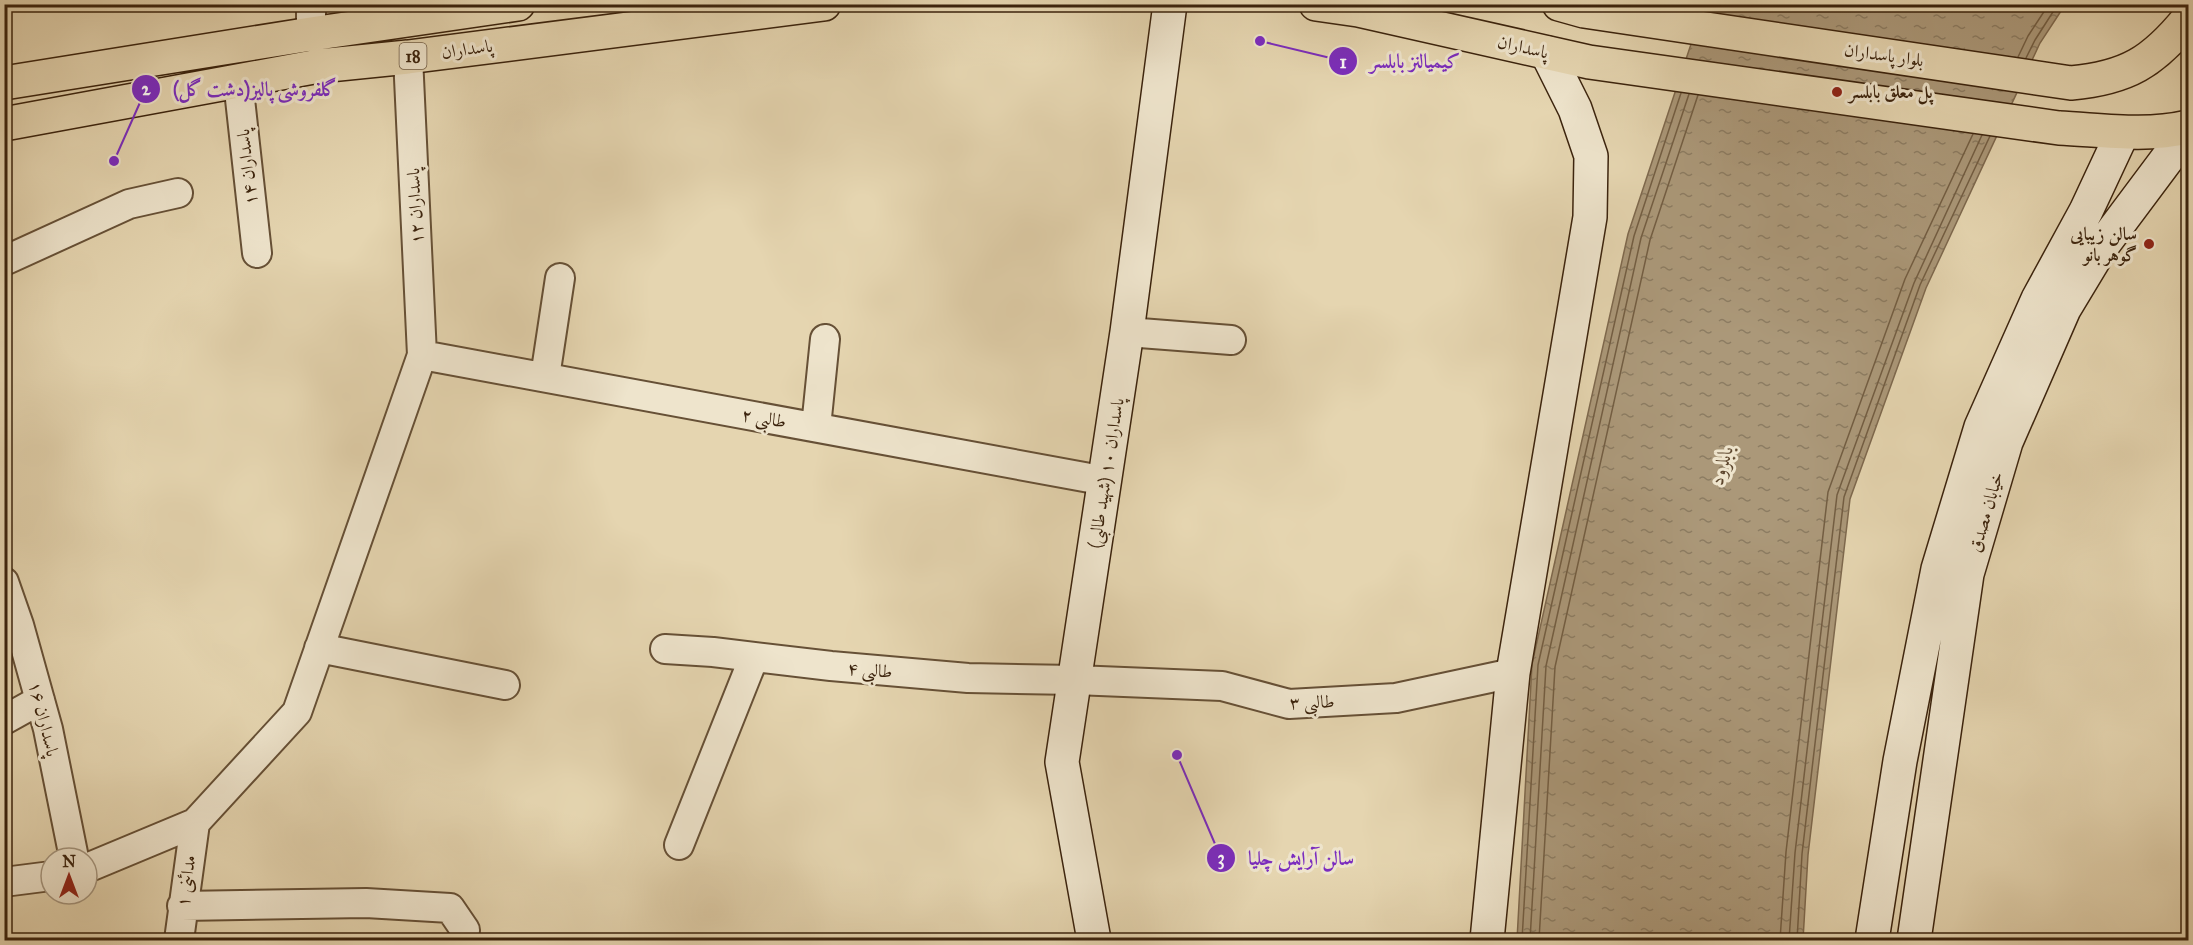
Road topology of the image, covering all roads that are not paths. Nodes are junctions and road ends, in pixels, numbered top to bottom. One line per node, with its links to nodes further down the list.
1 (518, 4): 6 (main road, پاسداران / 18)
2 (824, 4): 9 (main road, پاسداران / 18)
3 (1170, 4): 20 (street, پاسداران ۱۰ (شهید طالبی))
4 (1316, 4): 8 (main road, پاسداران)
5 (1572, 8): 7 (main road, بلوار پاسداران)
6 (311, 19): 11 (main road, پاسداران / 18)
7 (2188, 19)
8 (1547, 53): 15 (main road, پاسداران); 31 (street)
9 (408, 57): 10 (main road, پاسداران / 18); 23 (street, پاسداران ۱۲)
10 (238, 81): 12 (main road, پاسداران / 18); 17 (street, پاسداران ۱۴)
11 (4, 83)
12 (4, 124)
13 (2188, 127): 15 (main road)
14 (2188, 132): 48 (street, خیابان مصدق)
15 (2122, 134): 47 (street, خیابان مصدق)
16 (178, 192): 18 (street)
17 (257, 253)
18 (4, 261)
19 (560, 278): 24 (street)
20 (1127, 332): 22 (street); 26 (street, پاسداران ۱۰ (شهید طالبی))
21 (825, 339): 25 (street)
22 (1231, 340)
23 (422, 355): 24 (street, طالبی ۲); 28 (street)
24 (545, 377): 25 (street, طالبی ۲)
25 (816, 427): 26 (street, طالبی ۲)
26 (1106, 481): 32 (street, پاسداران ۱۰ (شهید طالبی))
27 (4, 582): 34 (street, پاسداران ۱۶)
28 (319, 648): 33 (street); 36 (street)
29 (665, 650): 30 (street, طالبی ۴)
30 (754, 657): 32 (street, طالبی ۴); 37 (street)
31 (1513, 673): 32 (street, طالبی ۳); 46 (street)
32 (1075, 680): 45 (street, پاسداران ۱۰ (شهید طالبی))
33 (505, 685)
34 (40, 700): 35 (street); 38 (street, پاسداران ۱۶)
35 (4, 720)
36 (195, 823): 39 (street); 42 (street, مدائنی ۱)
37 (679, 845)
38 (72, 846)
39 (99, 863)
40 (39, 878): 41 (street)
41 (4, 882)
42 (182, 906): 43 (street, مدائنی ۱); 44 (street)
43 (179, 940)
44 (464, 940)
45 (1094, 940)
46 (1487, 940)
47 (1872, 940)
48 (1914, 940)

